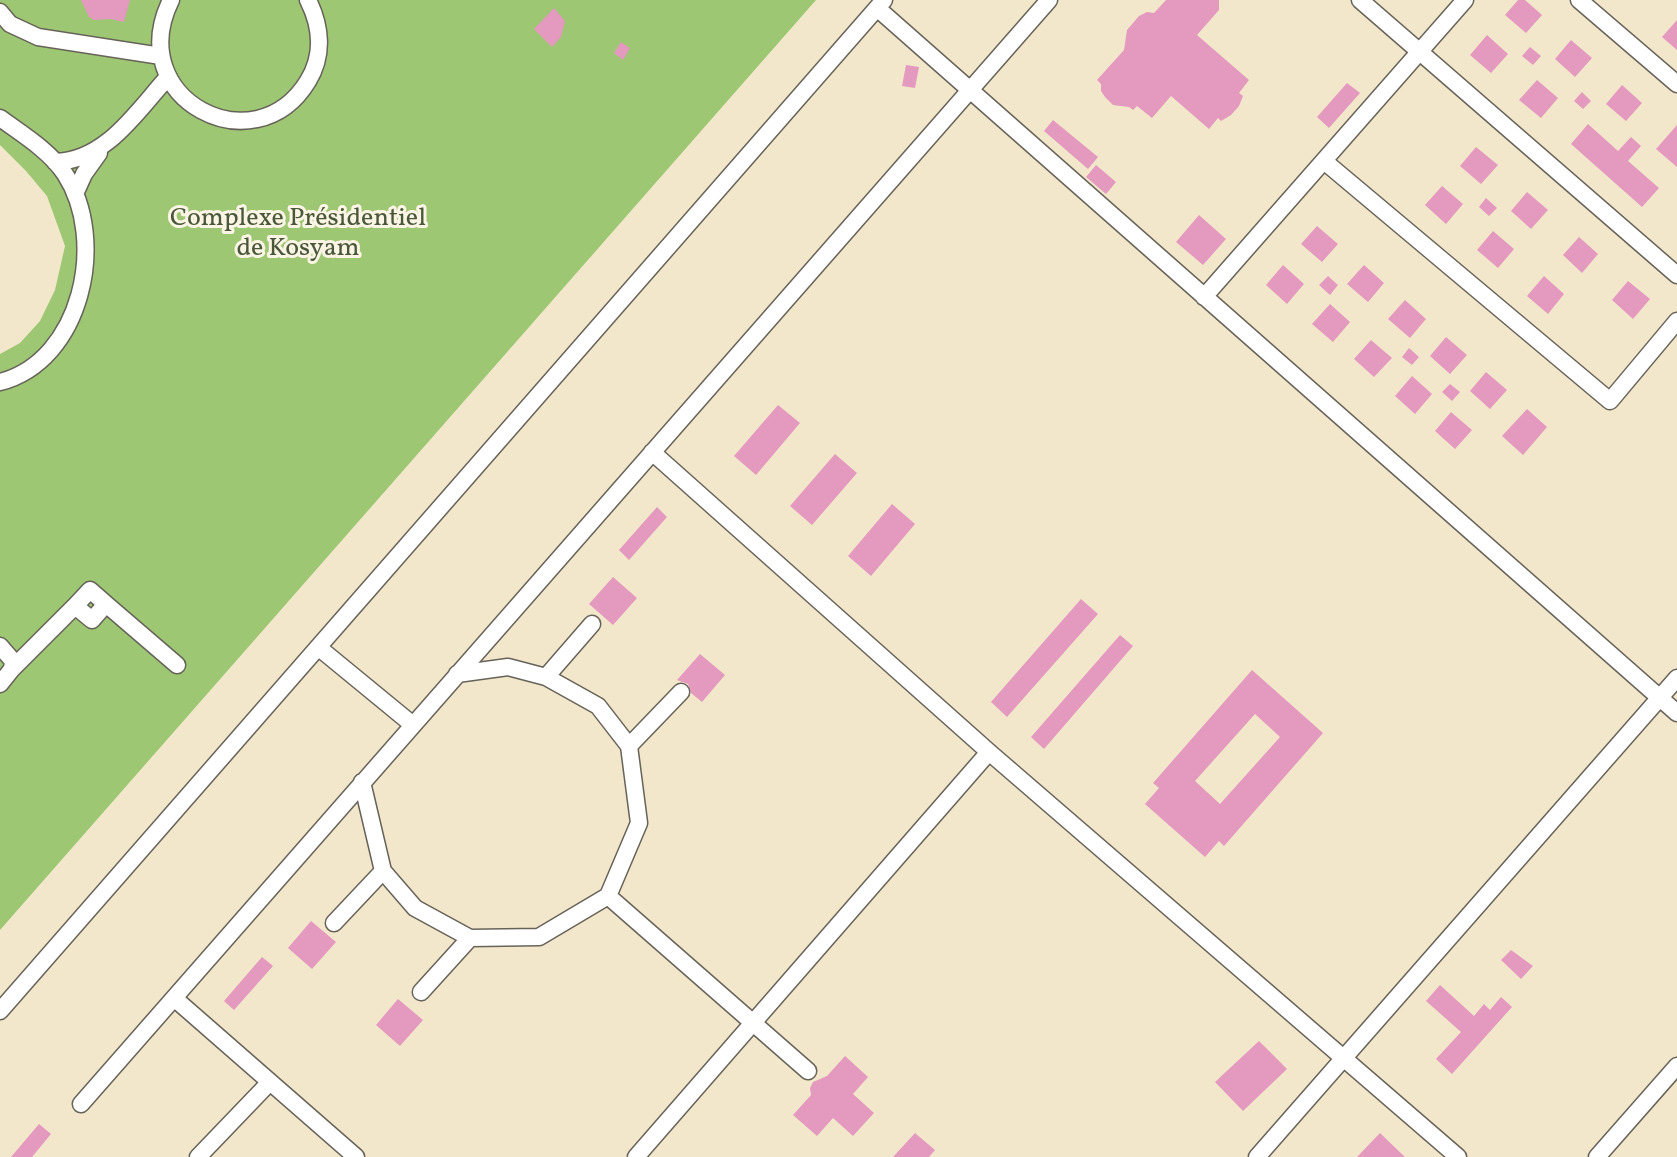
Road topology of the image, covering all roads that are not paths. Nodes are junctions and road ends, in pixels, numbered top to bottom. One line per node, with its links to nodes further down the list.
1 (172, 0): 10 (lane)
2 (308, 0): 11 (lane)
3 (1049, 0): 13 (lane)
4 (1360, 0): 9 (lane)
5 (1465, 0): 9 (lane)
6 (1579, 0): 12 (lane)
7 (880, 4): 13 (lane); 26 (lane)
8 (0, 12): 10 (lane)
9 (1420, 51): 16 (lane); 19 (lane)
10 (161, 56): 11 (lane)
11 (168, 77): 15 (lane)
12 (1677, 84)
13 (969, 90): 20 (lane); 23 (lane)
14 (0, 118): 17 (lane)
15 (105, 145): 17 (lane); 18 (lane)
16 (1324, 161): 20 (lane); 21 (lane)
17 (55, 162): 18 (lane)
18 (75, 194): 22 (lane)
19 (1677, 275)
20 (1204, 297): 34 (lane)
21 (1677, 321)
22 (0, 382)
23 (652, 452): 29 (lane); 38 (lane)
24 (592, 624): 30 (lane)
25 (0, 646): 28 (lane)
26 (318, 648): 36 (lane); 46 (lane)
27 (177, 666): 28 (lane)
28 (12, 669): 32 (lane)
29 (457, 674): 30 (lane); 36 (lane)
30 (546, 677): 37 (lane)
31 (1677, 678): 34 (lane)
32 (0, 684)
33 (681, 692): 37 (lane)
34 (1659, 698): 35 (lane); 48 (lane)
35 (1677, 713)
36 (412, 725): 39 (lane)
37 (629, 746): 41 (lane)
38 (989, 752): 47 (lane); 48 (lane)
39 (362, 782): 40 (lane); 45 (lane)
40 (383, 871): 42 (lane); 43 (lane)
41 (608, 896): 43 (lane); 47 (lane)
42 (334, 923)
43 (470, 938): 44 (lane)
44 (421, 992)
45 (174, 998): 51 (lane); 52 (lane)
46 (0, 1011)
47 (752, 1023): 50 (lane); 55 (lane)
48 (1344, 1058): 56 (lane); 57 (lane)
49 (1677, 1066): 58 (lane)
50 (808, 1071)
51 (270, 1082): 53 (lane); 54 (lane)
52 (80, 1104)
53 (198, 1157)
54 (356, 1157)
55 (636, 1157)
56 (1257, 1157)
57 (1458, 1157)
58 (1597, 1157)

